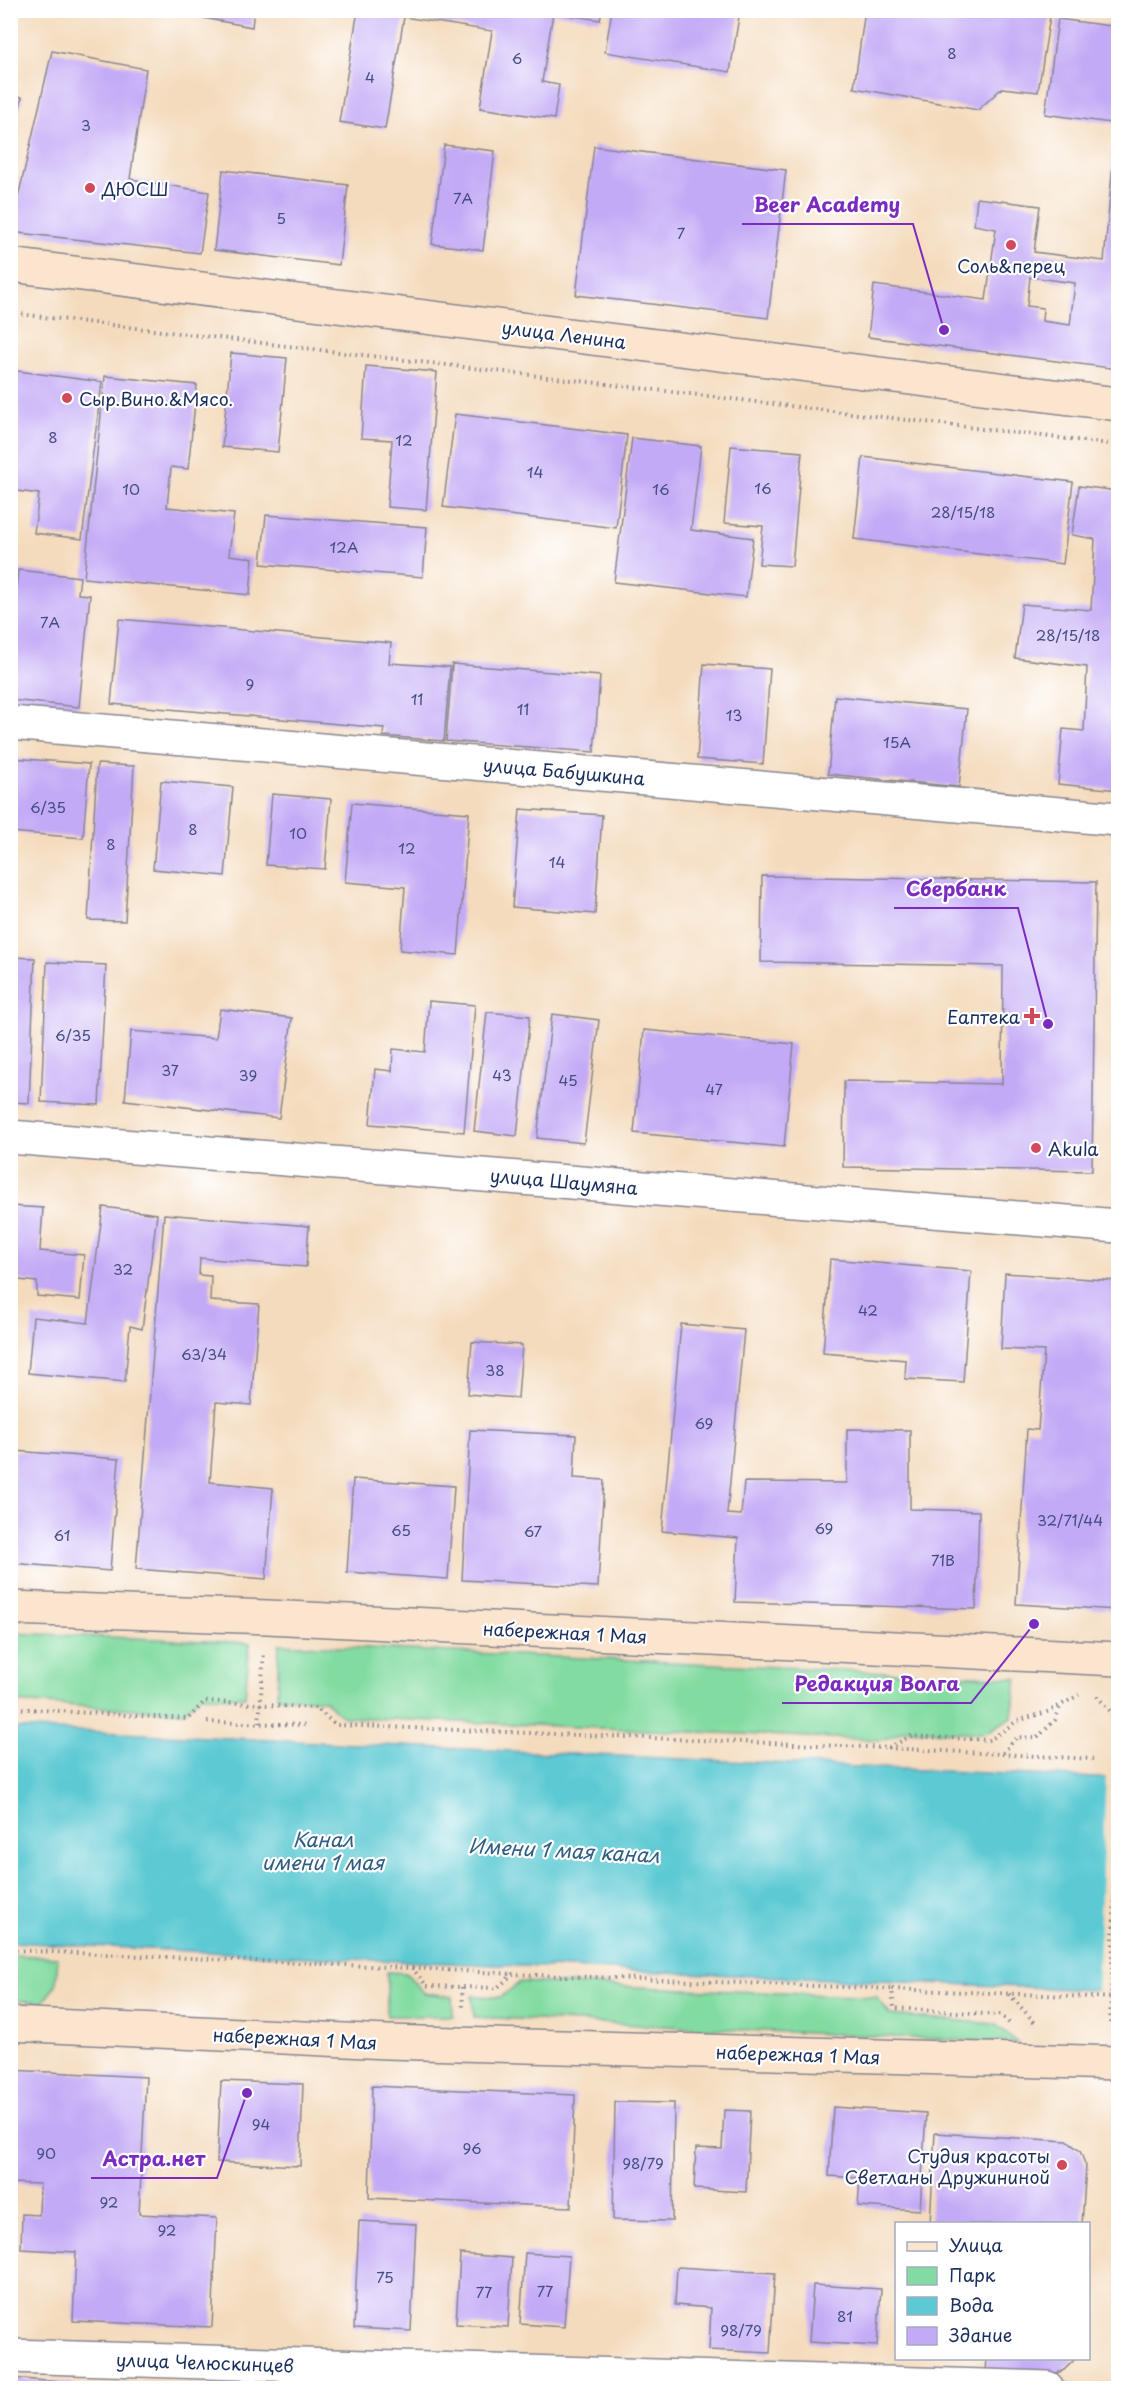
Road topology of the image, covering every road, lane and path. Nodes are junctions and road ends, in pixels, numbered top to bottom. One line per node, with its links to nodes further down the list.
1 (10, 265): 3 (main road, улица Ленина)
2 (10, 313): 4 (path)
3 (1119, 404)
4 (1119, 445)
5 (10, 723): 6 (street, улица Бабушкина)
6 (1119, 819)
7 (10, 1137): 8 (street, улица Шаумяна)
8 (1119, 1226)
9 (10, 1608): 10 (main road, набережная 1 Мая)
10 (1119, 1659)
11 (262, 1674): 14 (path)
12 (1091, 1689): 20 (path)
13 (1081, 1694): 15 (path)
14 (261, 1704): 16 (path); 18 (path); 21 (path)
15 (1062, 1705): 21 (path); 22 (path)
16 (10, 1708)
17 (207, 1722): 18 (path)
18 (259, 1724): 19 (path)
19 (309, 1725)
20 (1119, 1735)
21 (888, 1748): 22 (path)
22 (1003, 1753): 23 (path)
23 (1093, 1759)
24 (1119, 1807): 36 (path, bridge)
25 (10, 1950): 26 (path)
26 (412, 1968): 27 (path); 28 (path)
27 (513, 1974): 28 (path); 29 (path)
28 (462, 1987): 32 (path)
29 (892, 1989): 30 (path); 33 (path)
30 (1008, 1994): 31 (path); 35 (path)
31 (1119, 1998)
32 (463, 2008)
33 (1010, 2023)
34 (10, 2024): 37 (main road, набережная 1 Мая)
35 (1037, 2025)
36 (1102, 2030)
37 (1119, 2063)
38 (10, 2356): 39 (street, улица Челюскинцев)
39 (1047, 2388)

